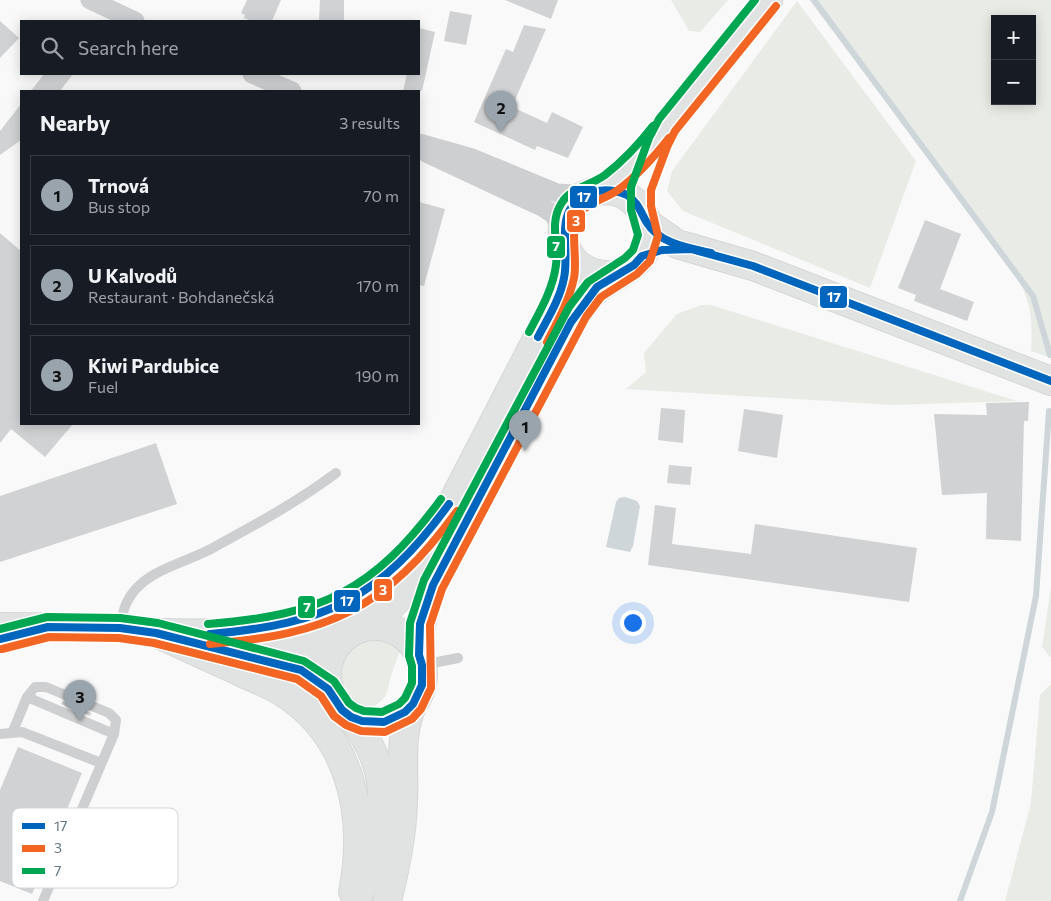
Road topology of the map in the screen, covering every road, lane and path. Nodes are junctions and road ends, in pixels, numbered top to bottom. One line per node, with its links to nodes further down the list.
1 (90, 0): 3 (street)
2 (768, 0): 6 (main road)
3 (133, 20)
4 (254, 75): 5 (street)
5 (290, 90)
6 (667, 125): 9 (main road); 10 (main road)
7 (420, 142): 9 (street)
8 (420, 150): 11 (street)
9 (594, 193): 10 (main road); 11 (main road)
10 (644, 216): 12 (main road); 13 (main road)
11 (565, 242): 14 (main road); 17 (main road)
12 (691, 249): 13 (main road); 15 (main road)
13 (642, 256): 14 (main road)
14 (615, 275): 25 (main road)
15 (1051, 381)
16 (336, 473): 20 (lane)
17 (461, 485): 21 (main road); 22 (main road)
18 (0, 627): 19 (main road)
19 (48, 627): 20 (main road); 23 (main road)
20 (120, 628): 22 (main road)
21 (352, 632): 22 (main road); 25 (main road); 26 (main road)
22 (156, 633): 26 (main road); 37 (main road)
23 (0, 638)
24 (458, 658): 25 (lane)
25 (421, 660): 28 (main road)
26 (328, 689): 29 (main road)
27 (27, 697): 30 (lane); 32 (lane); 32 (lane)
28 (413, 704): 29 (main road); 39 (main road)
29 (351, 717): 38 (main road)
30 (13, 732): 31 (lane); 33 (lane)
31 (0, 734)
32 (114, 734): 33 (lane)
33 (101, 763): 34 (lane)
34 (82, 808)
35 (48, 888): 36 (lane)
36 (43, 901)
37 (351, 901)
38 (356, 901)
39 (387, 901)

